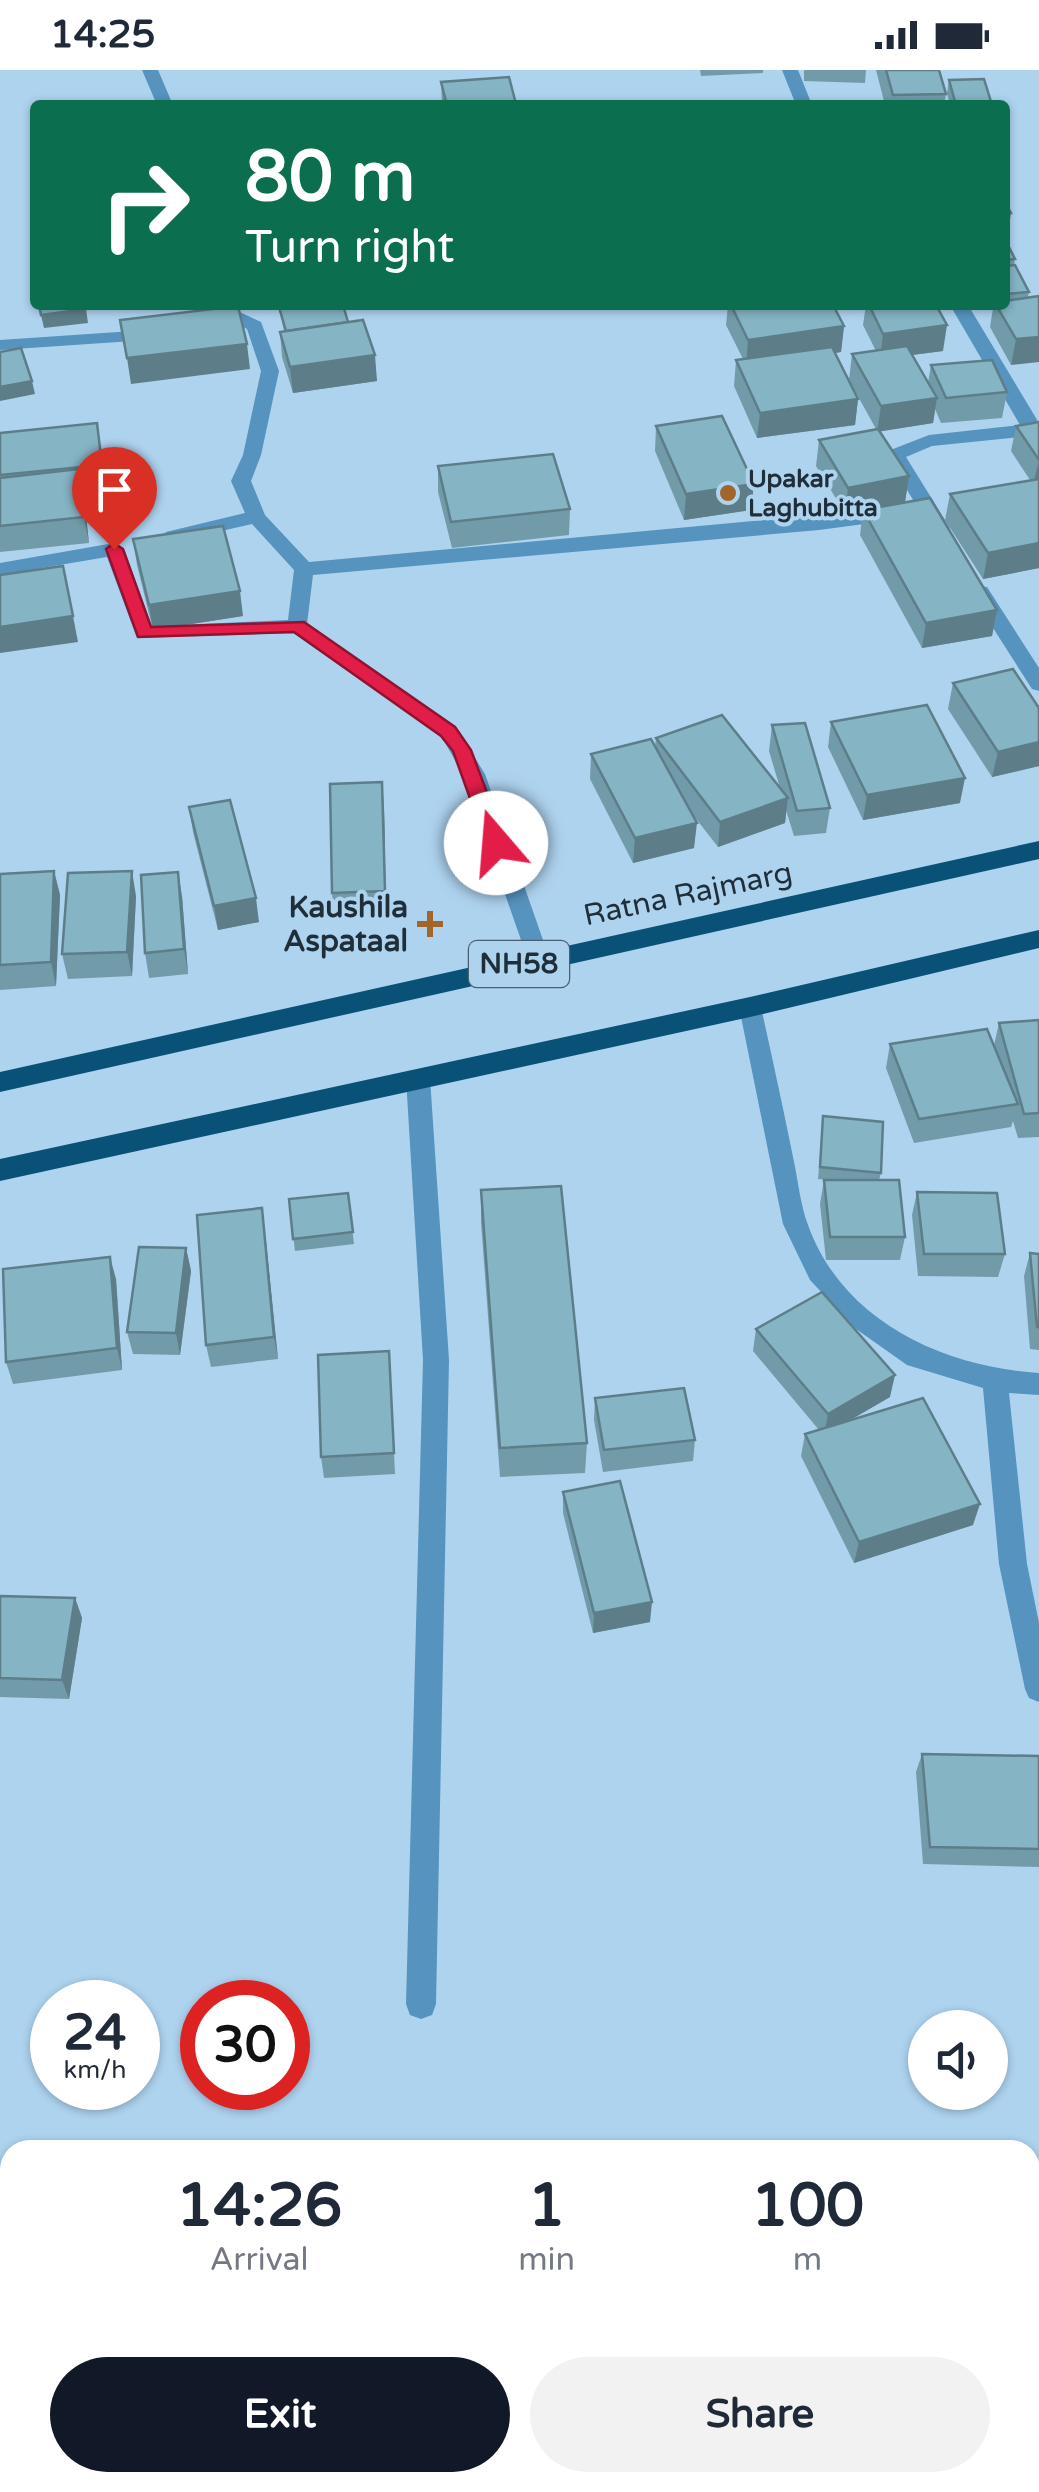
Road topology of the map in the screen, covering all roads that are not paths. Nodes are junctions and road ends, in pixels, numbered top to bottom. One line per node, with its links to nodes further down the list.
1 (150, 70): 3 (street)
2 (790, 70): 4 (street)
3 (164, 100)
4 (802, 100)
5 (215, 310): 8 (street)
6 (228, 310): 11 (street)
7 (962, 310): 9 (street)
8 (0, 345)
9 (1036, 430): 10 (street)
10 (928, 509): 12 (street); 15 (street)
11 (256, 517): 13 (street); 15 (street)
12 (947, 540)
13 (132, 545): 14 (street); 17 (street)
14 (0, 569)
15 (304, 569): 17 (street)
16 (966, 570): 18 (street)
17 (298, 626): 21 (street)
18 (1039, 684)
19 (1039, 850): 21 (highway, Ratna Rajmarg / NH58)
20 (1039, 939): 22 (highway)
21 (539, 960): 24 (highway, Ratna Rajmarg / NH58)
22 (750, 1007): 23 (highway); 26 (street)
23 (418, 1078): 25 (highway); 29 (street)
24 (0, 1082)
25 (0, 1170)
26 (995, 1380): 27 (street); 28 (street)
27 (1039, 1384)
28 (1039, 1688)
29 (421, 2004)

